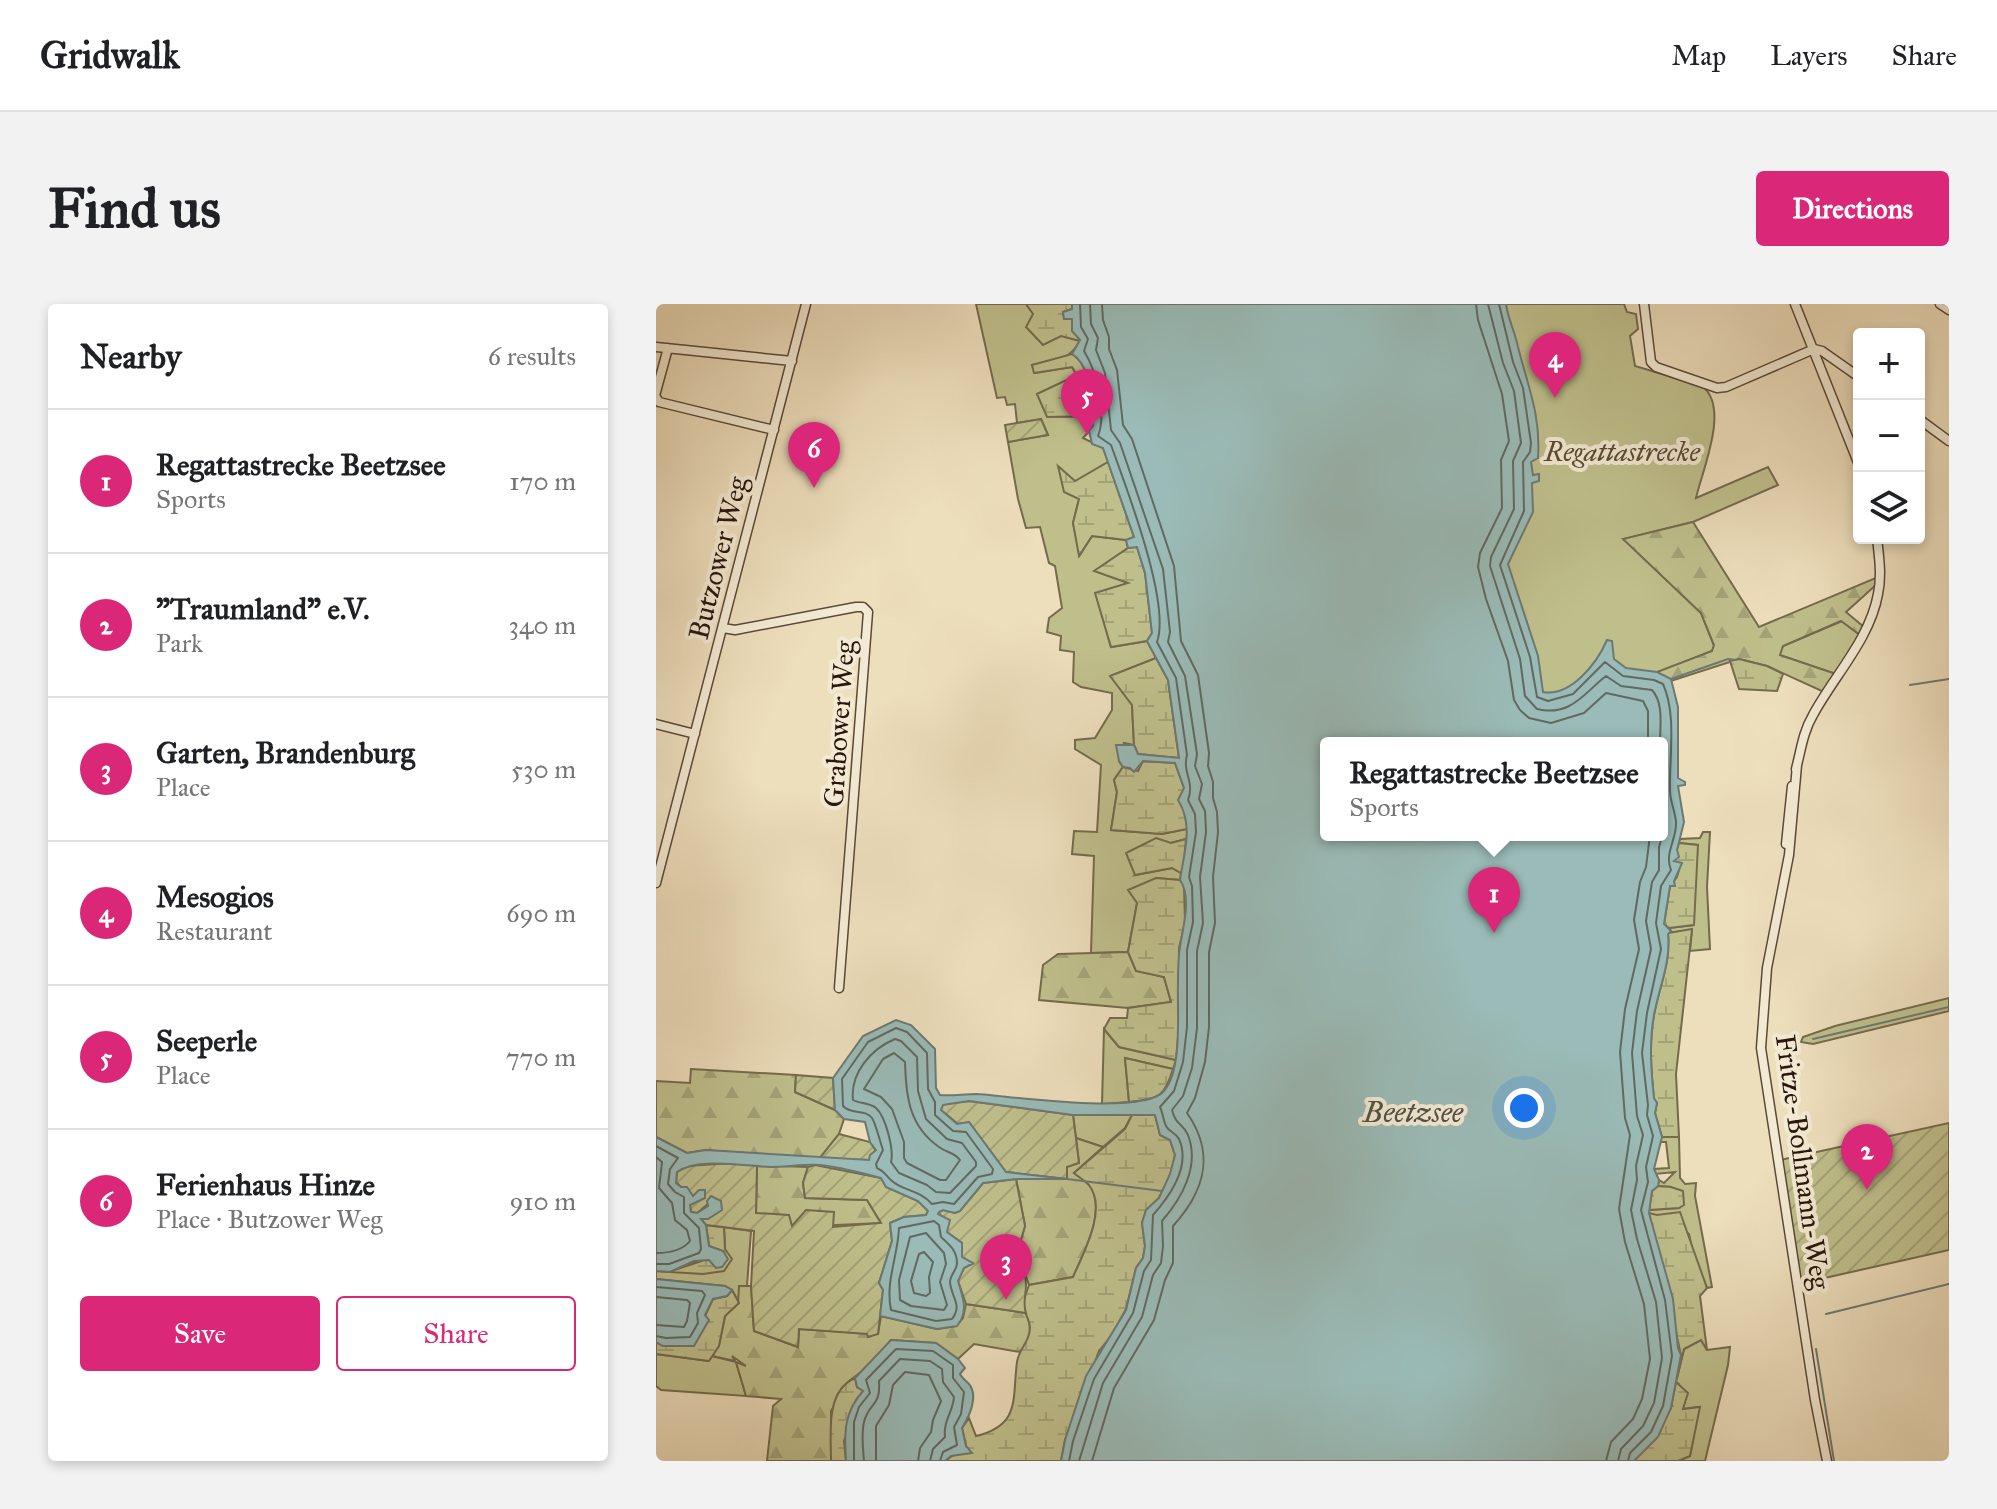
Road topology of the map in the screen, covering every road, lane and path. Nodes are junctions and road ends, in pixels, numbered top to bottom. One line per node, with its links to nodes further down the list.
1 (806, 304): 9 (street, Butzower Weg)
2 (1644, 304): 8 (street)
3 (1795, 304): 8 (street)
4 (1940, 304): 5 (street)
5 (1949, 310)
6 (656, 347): 7 (street)
7 (668, 348): 9 (street); 11 (street)
8 (1814, 349): 10 (street); 15 (street)
9 (792, 361): 13 (street, Butzower Weg)
10 (1853, 373)
11 (656, 395): 13 (street)
12 (1925, 423): 14 (street)
13 (774, 430): 17 (street, Butzower Weg)
14 (1949, 441)
15 (1853, 450)
16 (1877, 544): 22 (street, Fritze-Bollmann-Weg)
17 (723, 628): 19 (street, Butzower Weg); 21 (street, Grabower Weg)
18 (656, 724): 19 (street)
19 (695, 734): 20 (street, Butzower Weg)
20 (656, 883)
21 (839, 988)
22 (1827, 1461)

